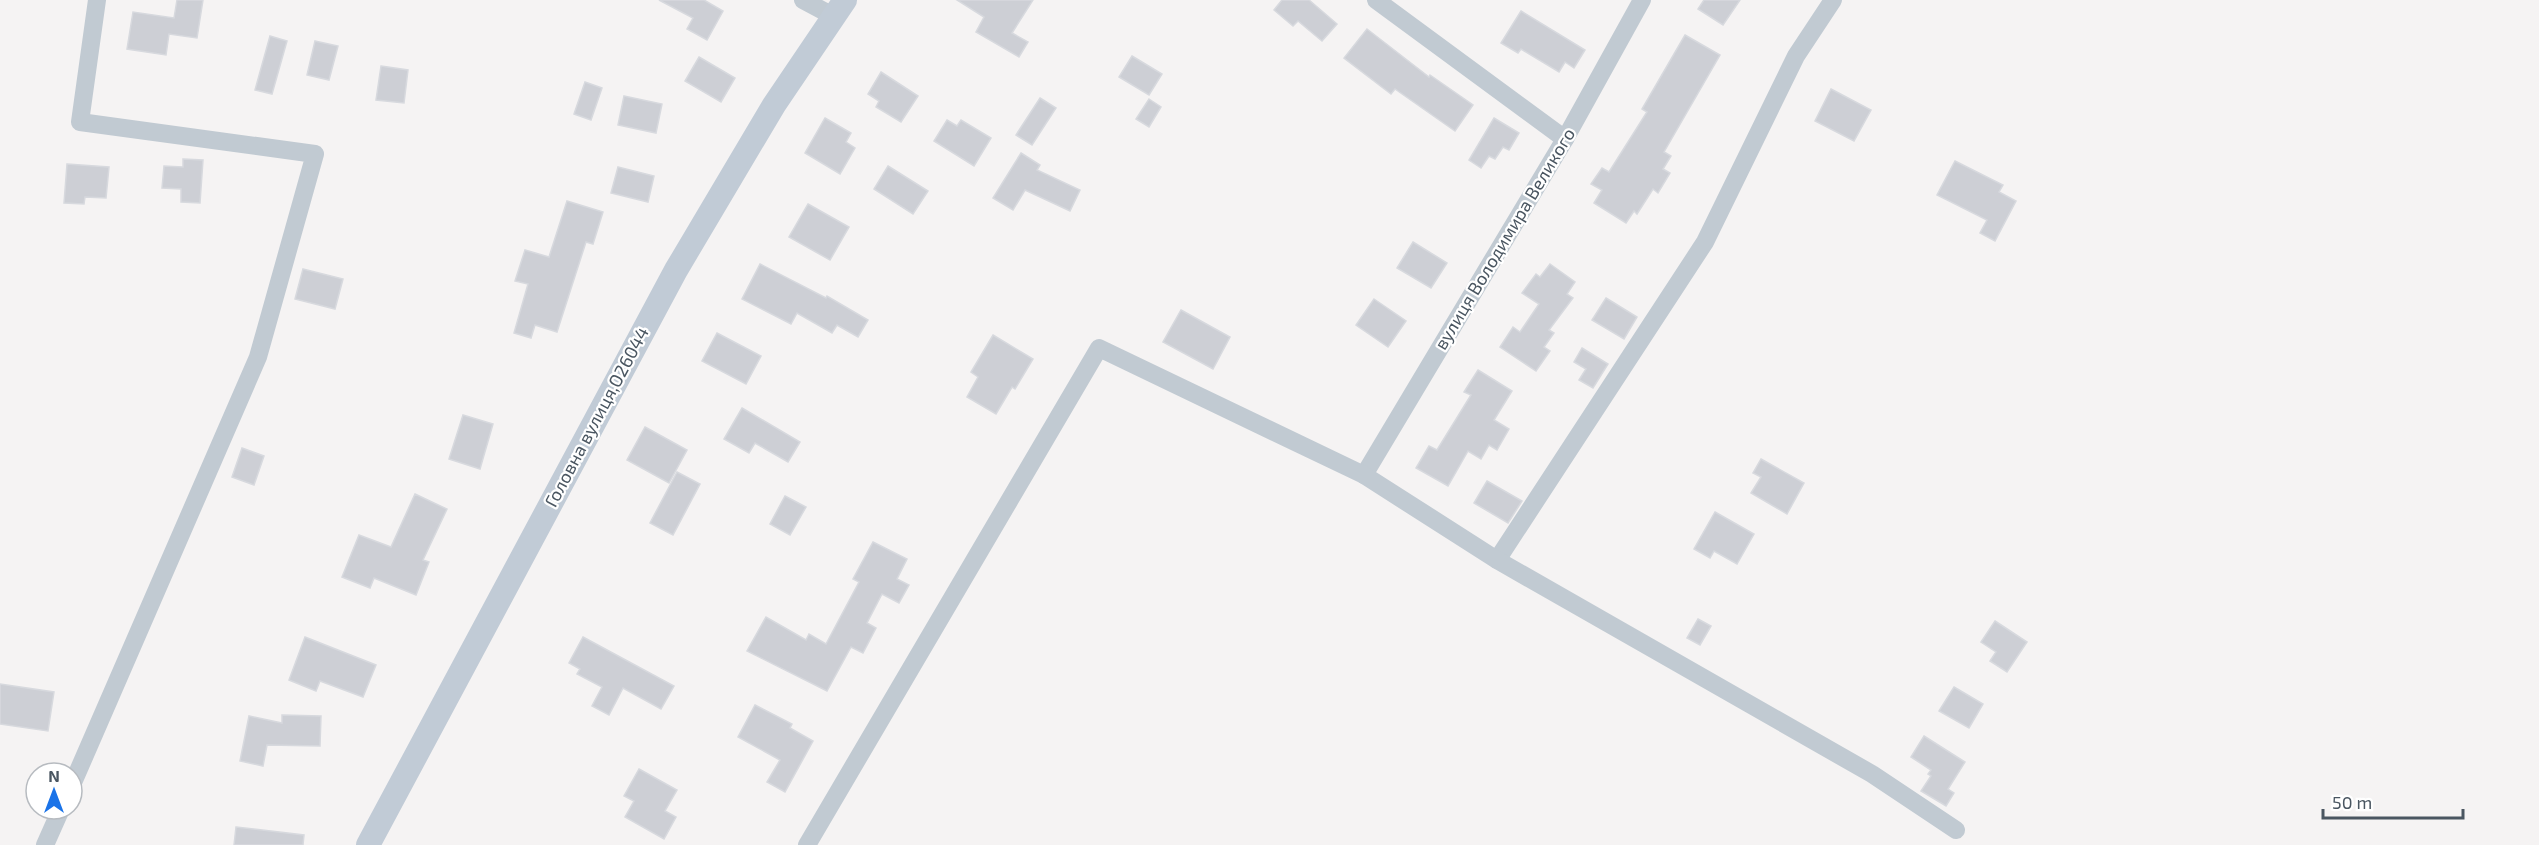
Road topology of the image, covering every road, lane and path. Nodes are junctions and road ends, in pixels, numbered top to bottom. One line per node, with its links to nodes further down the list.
1 (97, 0): 10 (street)
2 (802, 0): 6 (street)
3 (1376, 0): 7 (street)
4 (1642, 0): 7 (street, вулиця Володимира Великого)
5 (1833, 0): 9 (street)
6 (839, 8): 14 (main road, Головна вулиця,О26044)
7 (1565, 140): 8 (street, вулиця Володимира Великого)
8 (1364, 475): 9 (street); 15 (street)
9 (1497, 560): 12 (street)
10 (82, 761)
11 (56, 821): 13 (street)
12 (1956, 830)
13 (45, 845)
14 (368, 845)
15 (807, 845)

